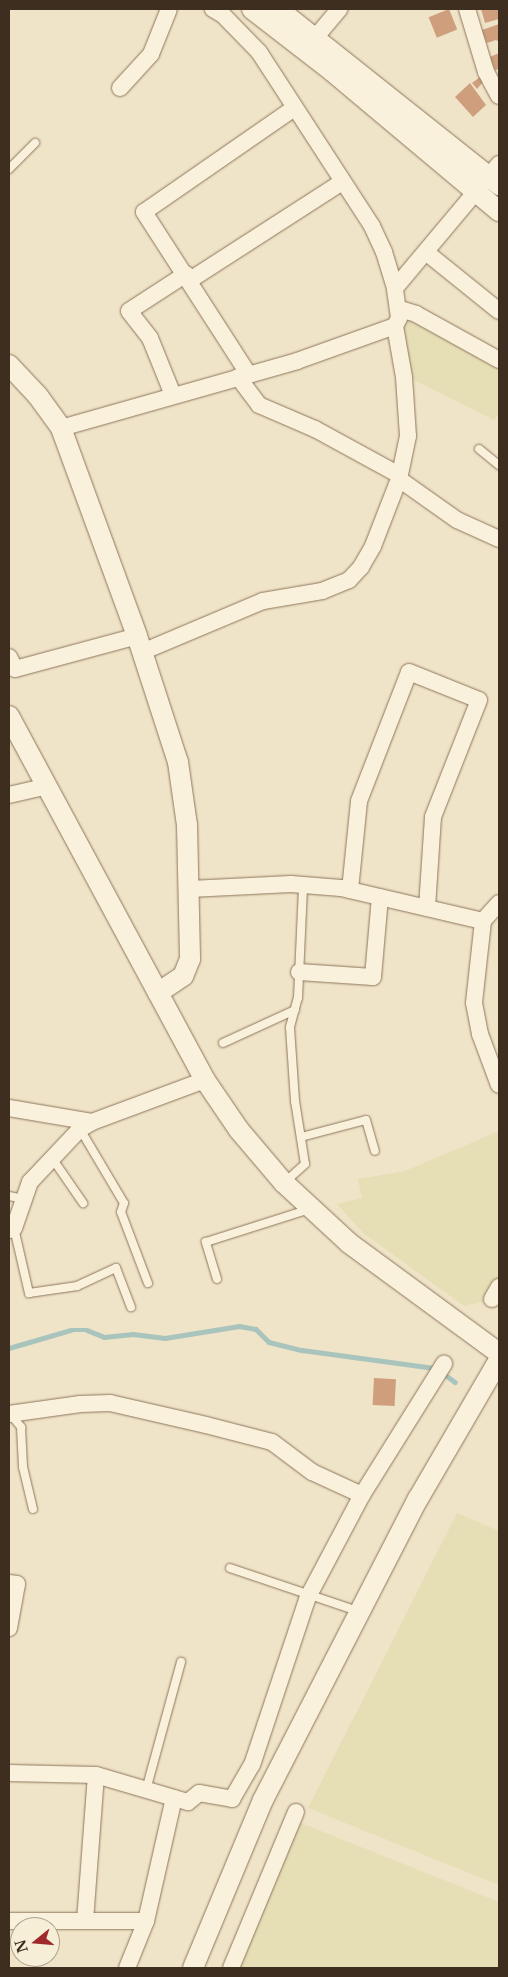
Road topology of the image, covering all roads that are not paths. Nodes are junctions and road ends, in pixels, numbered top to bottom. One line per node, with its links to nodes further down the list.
1 (169, 9): 8 (street)
2 (252, 9): 15 (street)
3 (278, 9): 7 (street)
4 (340, 9): 7 (street)
5 (467, 9): 9 (street)
6 (221, 11): 10 (street)
7 (315, 38): 13 (street)
8 (120, 88)
9 (499, 96)
10 (294, 108): 14 (street); 18 (street)
11 (35, 143): 12 (lane)
12 (9, 169)
13 (496, 175): 15 (street)
14 (342, 182): 18 (street); 19 (street)
15 (476, 193): 16 (street); 17 (street)
16 (499, 211)
17 (426, 253): 19 (street); 21 (street)
18 (188, 277): 25 (street); 26 (street)
19 (396, 288): 20 (street)
20 (400, 310): 22 (street); 23 (street)
21 (499, 311)
22 (394, 326): 25 (street); 30 (street)
23 (499, 360)
24 (9, 365): 27 (street)
25 (244, 376): 26 (street); 30 (street)
26 (172, 395): 27 (street)
27 (61, 428): 32 (street)
28 (479, 449): 29 (lane)
29 (499, 465)
30 (399, 477): 31 (street); 32 (street)
31 (499, 539)
32 (140, 644): 33 (street); 38 (street)
33 (9, 657)
34 (9, 716): 35 (street)
35 (47, 786): 36 (street); 45 (street)
36 (9, 795)
37 (303, 887): 38 (street); 39 (street); 44 (lane)
38 (190, 889): 45 (street)
39 (350, 890): 40 (street); 42 (street)
40 (380, 897): 42 (street); 44 (street)
41 (499, 903): 43 (street)
42 (427, 908): 43 (street)
43 (483, 921): 49 (street)
44 (299, 972): 46 (lane)
45 (158, 993): 48 (street)
46 (295, 1010): 47 (lane); 52 (lane)
47 (223, 1043)
48 (205, 1080): 51 (street); 55 (street)
49 (499, 1085)
50 (9, 1108): 51 (street)
51 (86, 1125): 54 (street); 61 (lane)
52 (301, 1137): 53 (lane); 55 (lane)
53 (375, 1151)
54 (52, 1158): 56 (street); 57 (lane)
55 (284, 1183): 58 (street)
56 (16, 1197): 59 (street)
57 (83, 1203)
58 (310, 1209): 60 (lane); 63 (street)
59 (12, 1229): 62 (lane)
60 (217, 1279)
61 (148, 1283)
62 (131, 1307)
63 (499, 1353)
64 (499, 1360): 72 (street)
65 (444, 1364): 67 (street)
66 (9, 1414): 67 (street); 68 (lane)
67 (362, 1495): 71 (street)
68 (33, 1509)
69 (230, 1568): 71 (lane)
70 (9, 1583): 73 (street)
71 (309, 1594): 72 (lane); 78 (street)
72 (360, 1611): 84 (street)
73 (9, 1628)
74 (181, 1662): 77 (lane)
75 (9, 1773): 76 (street)
76 (96, 1775): 77 (street); 81 (street)
77 (146, 1790): 78 (street)
78 (174, 1798): 82 (street)
79 (296, 1812): 85 (street)
80 (9, 1921): 81 (street)
81 (85, 1921): 82 (street)
82 (146, 1921): 83 (street)
83 (126, 1968)
84 (192, 1968)
85 (230, 1968)

